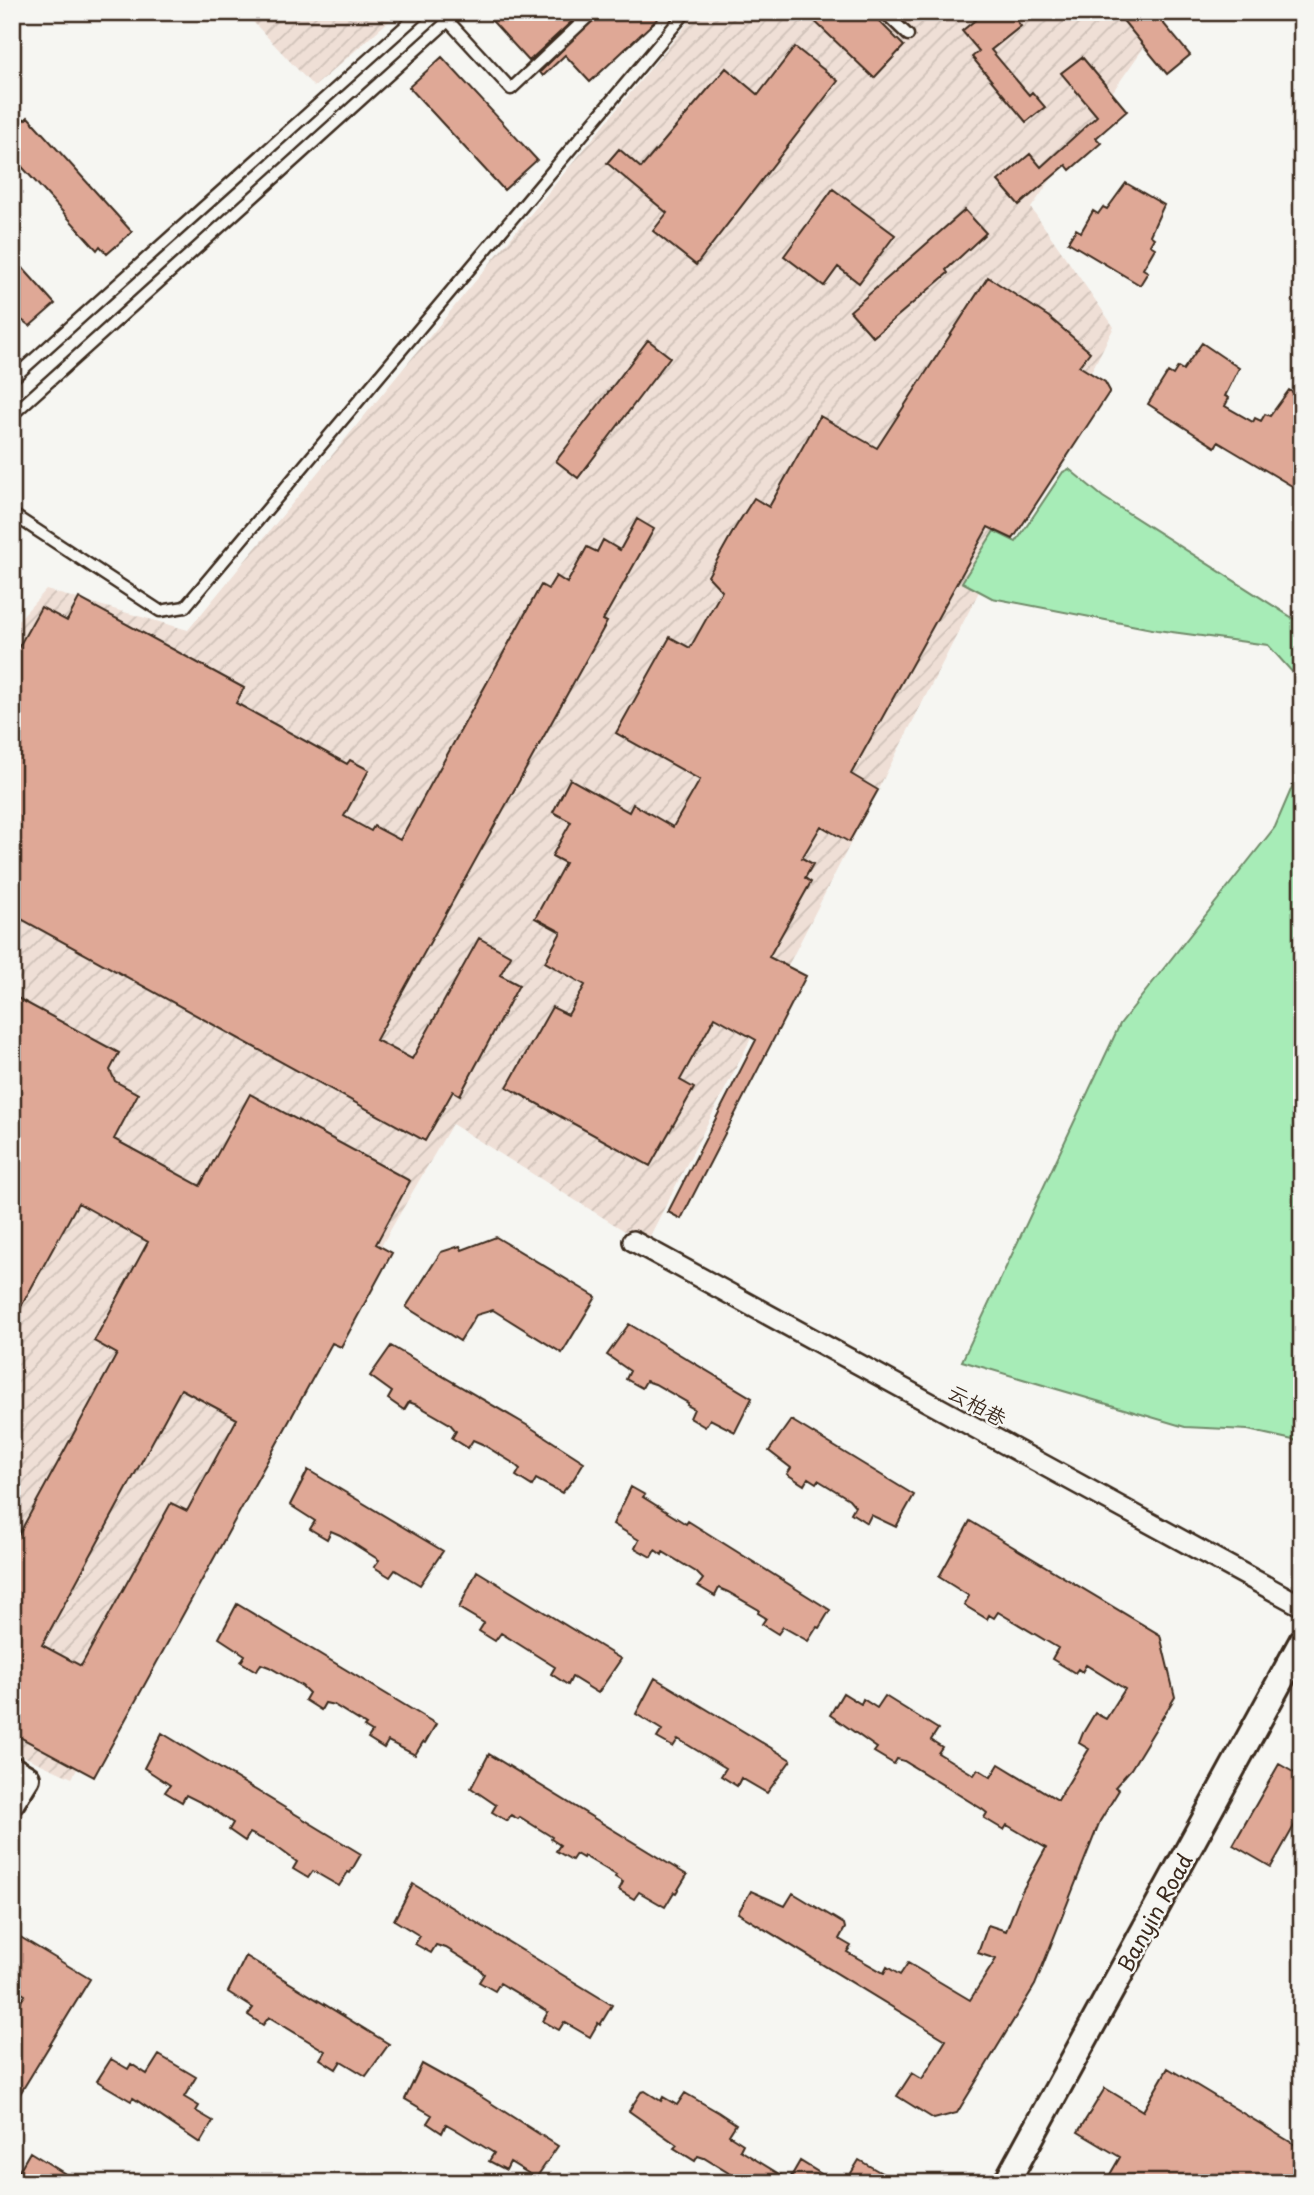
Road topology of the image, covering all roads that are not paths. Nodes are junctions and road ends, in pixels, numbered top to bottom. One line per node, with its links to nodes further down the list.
1 (421, 12): 9 (lane)
2 (440, 12): 7 (lane)
3 (458, 12): 7 (lane)
4 (593, 12): 7 (lane)
5 (686, 12): 11 (lane)
6 (884, 12): 8 (lane)
7 (448, 21): 10 (lane)
8 (908, 35)
9 (12, 379)
10 (12, 415)
11 (12, 514)
12 (633, 1241): 13 (street, 云柏巷)
13 (1302, 1606)
14 (1302, 1641): 17 (street, Banyin Road)
15 (12, 1769): 16 (street)
16 (12, 1802)
17 (1006, 2183)

